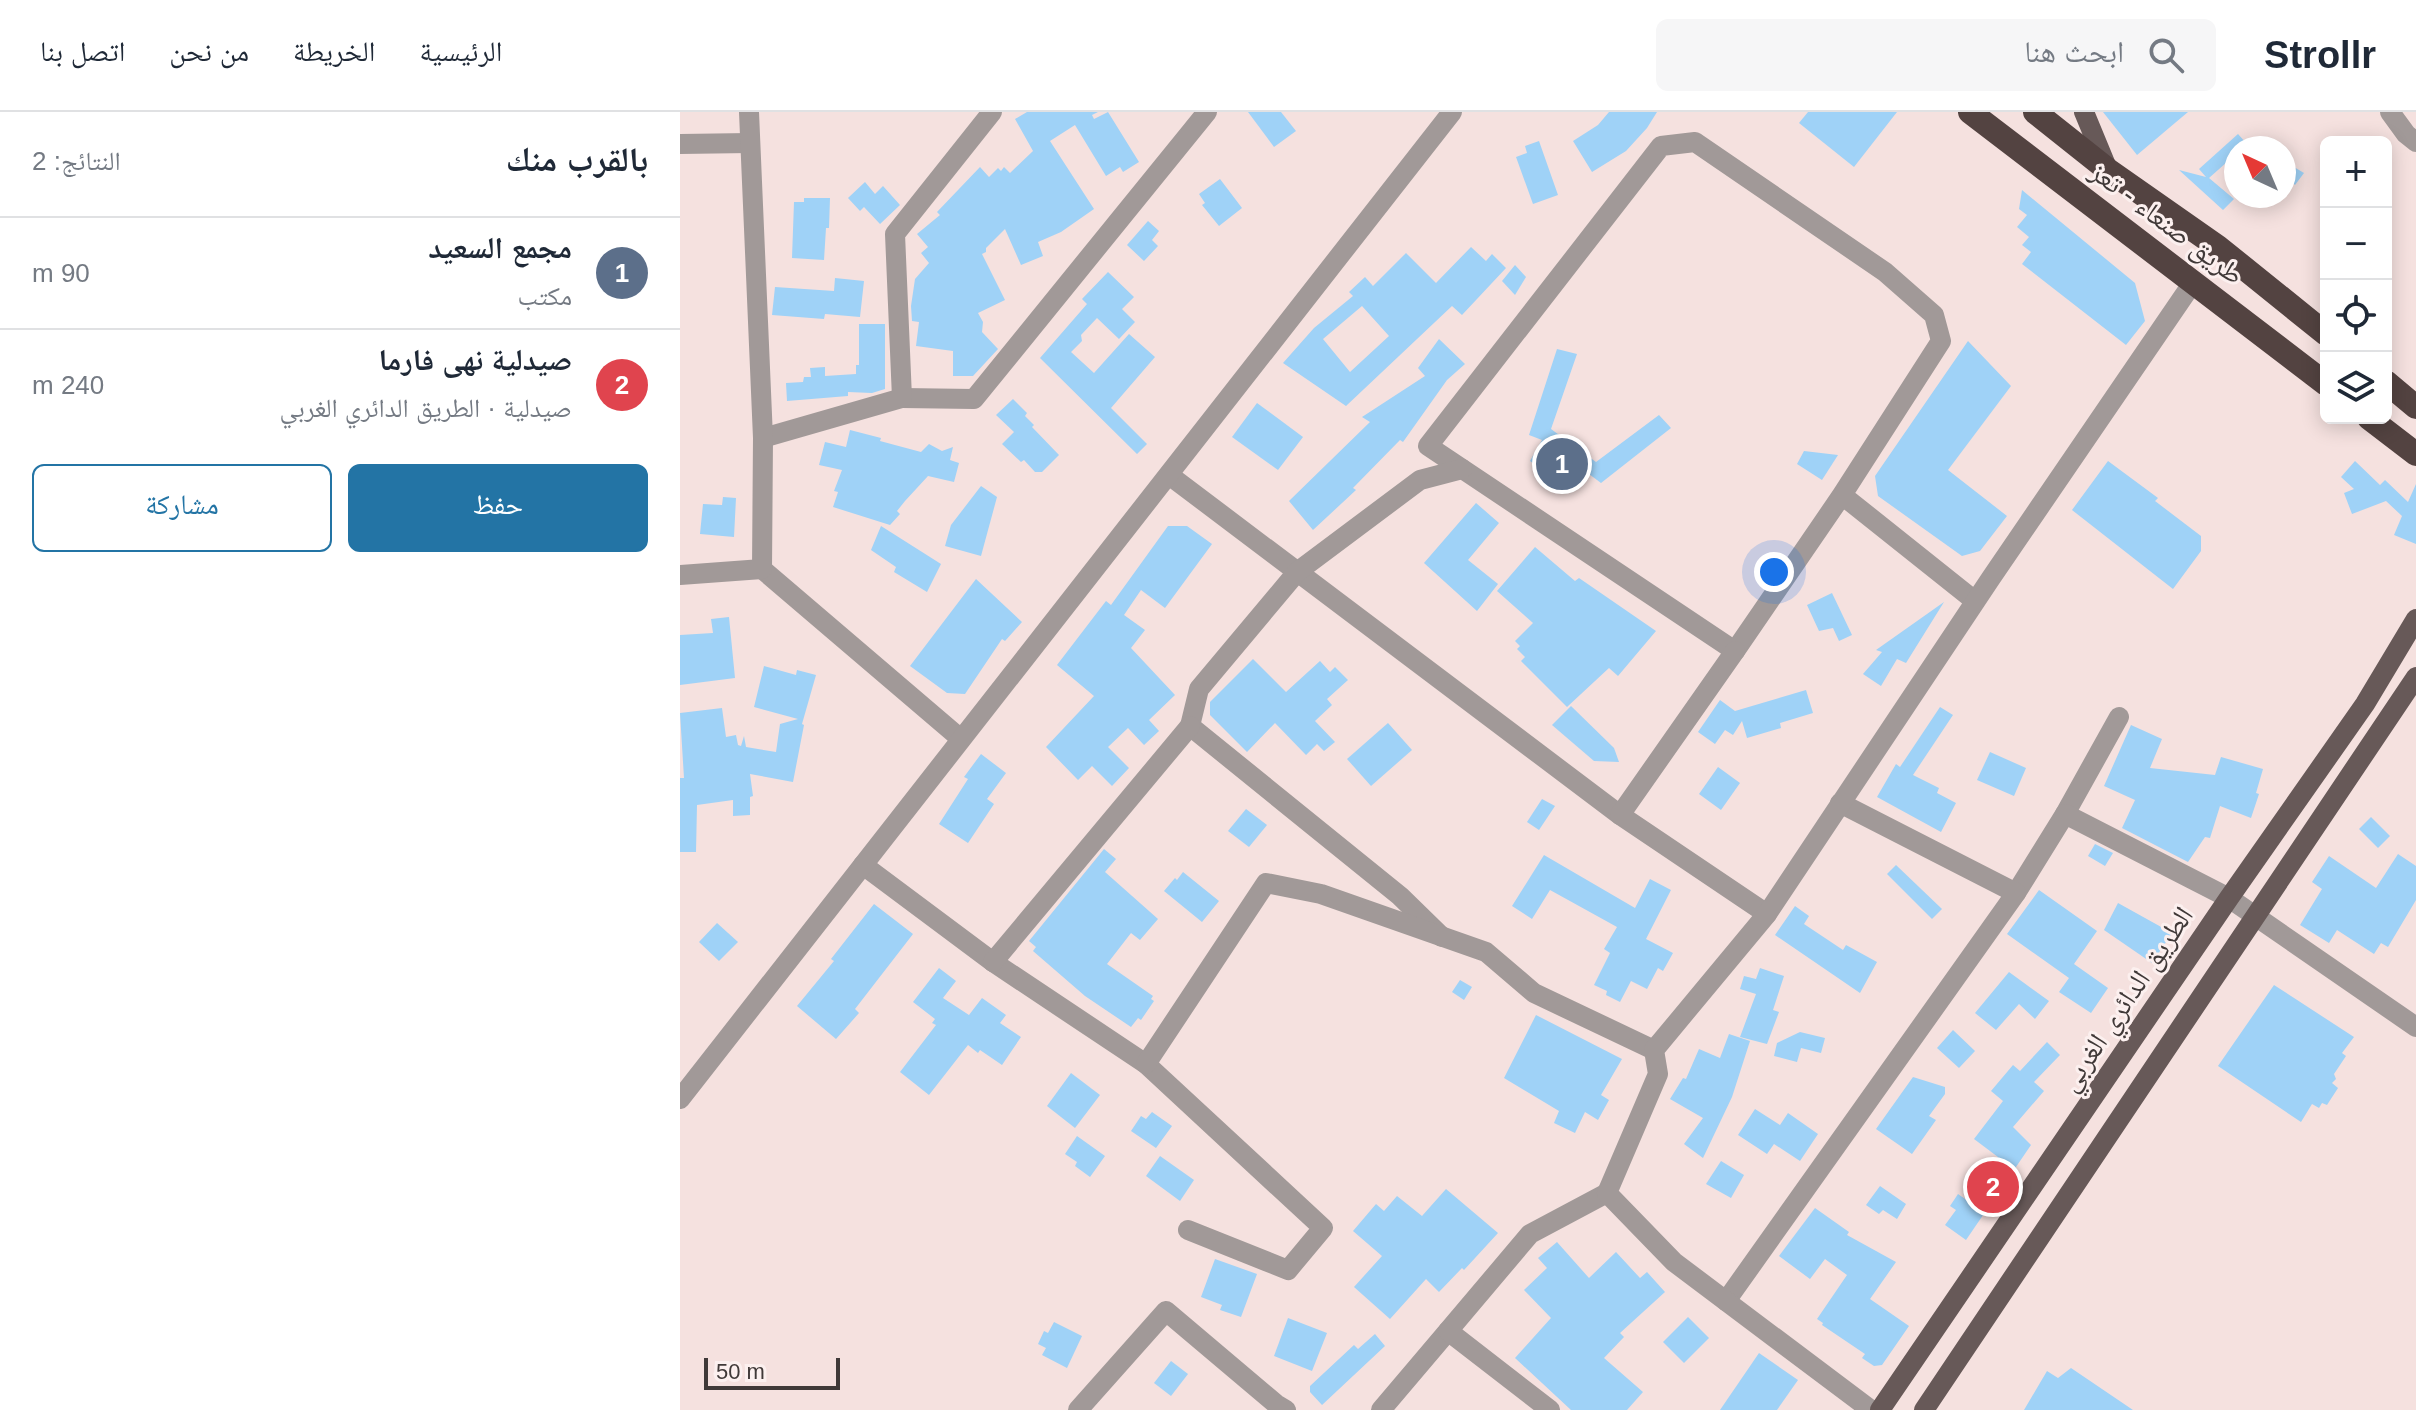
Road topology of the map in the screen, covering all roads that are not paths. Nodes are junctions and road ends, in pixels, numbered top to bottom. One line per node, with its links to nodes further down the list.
1 (749, 112): 10 (street)
2 (992, 112): 17 (street)
3 (1207, 112): 17 (street)
4 (1452, 112): 23 (street)
5 (1970, 112): 13 (highway, طريق صنعاء - تعز)
6 (2035, 112): 12 (highway, طريق صنعاء - تعز)
7 (2084, 112): 12 (main road)
8 (2390, 112): 9 (street)
9 (2416, 142)
10 (750, 143): 11 (street); 20 (street)
11 (680, 144)
12 (2108, 170): 14 (highway, طريق صنعاء - تعز)
13 (2194, 281): 15 (highway, طريق صنعاء - تعز); 28 (street)
14 (2320, 329)
15 (2320, 379)
16 (2392, 387): 18 (highway)
17 (902, 398): 20 (street)
18 (2416, 407)
19 (2377, 424): 21 (highway)
20 (763, 438): 25 (street)
21 (2416, 454)
22 (1462, 469): 24 (street); 26 (street); 30 (street)
23 (1169, 475): 26 (street); 34 (street)
24 (1842, 495): 28 (street); 30 (street)
25 (762, 569): 27 (street); 34 (street)
26 (1297, 572): 33 (street); 37 (street)
27 (680, 575)
28 (1975, 601): 35 (street)
29 (2416, 619): 40 (main road, الطريق الدائري الغربي)
30 (1735, 651): 37 (street)
31 (2416, 677): 42 (main road)
32 (2119, 717): 36 (street)
33 (1190, 726): 43 (street); 44 (street)
34 (961, 739): 38 (street)
35 (1840, 803): 39 (street); 41 (street)
36 (2065, 814): 39 (street); 40 (street)
37 (1620, 815): 41 (street)
38 (863, 865): 44 (street); 48 (street)
39 (2016, 893): 51 (street)
40 (2229, 898): 42 (street); 58 (main road, الطريق الدائري الغربي)
41 (1767, 914): 46 (street)
42 (2255, 915): 45 (street); 59 (main road)
43 (1442, 937): 46 (street); 47 (street)
44 (993, 962): 47 (street)
45 (2416, 1027)
46 (1654, 1050): 49 (street)
47 (1146, 1064): 50 (street)
48 (680, 1099)
49 (1607, 1193): 51 (street); 52 (street)
50 (1188, 1230)
51 (1726, 1301): 57 (street)
52 (1448, 1331): 55 (street); 56 (street)
53 (1078, 1410): 54 (street)
54 (1286, 1410)
55 (1381, 1410)
56 (1550, 1410)
57 (1871, 1410)
58 (1880, 1410)
59 (1924, 1410)

